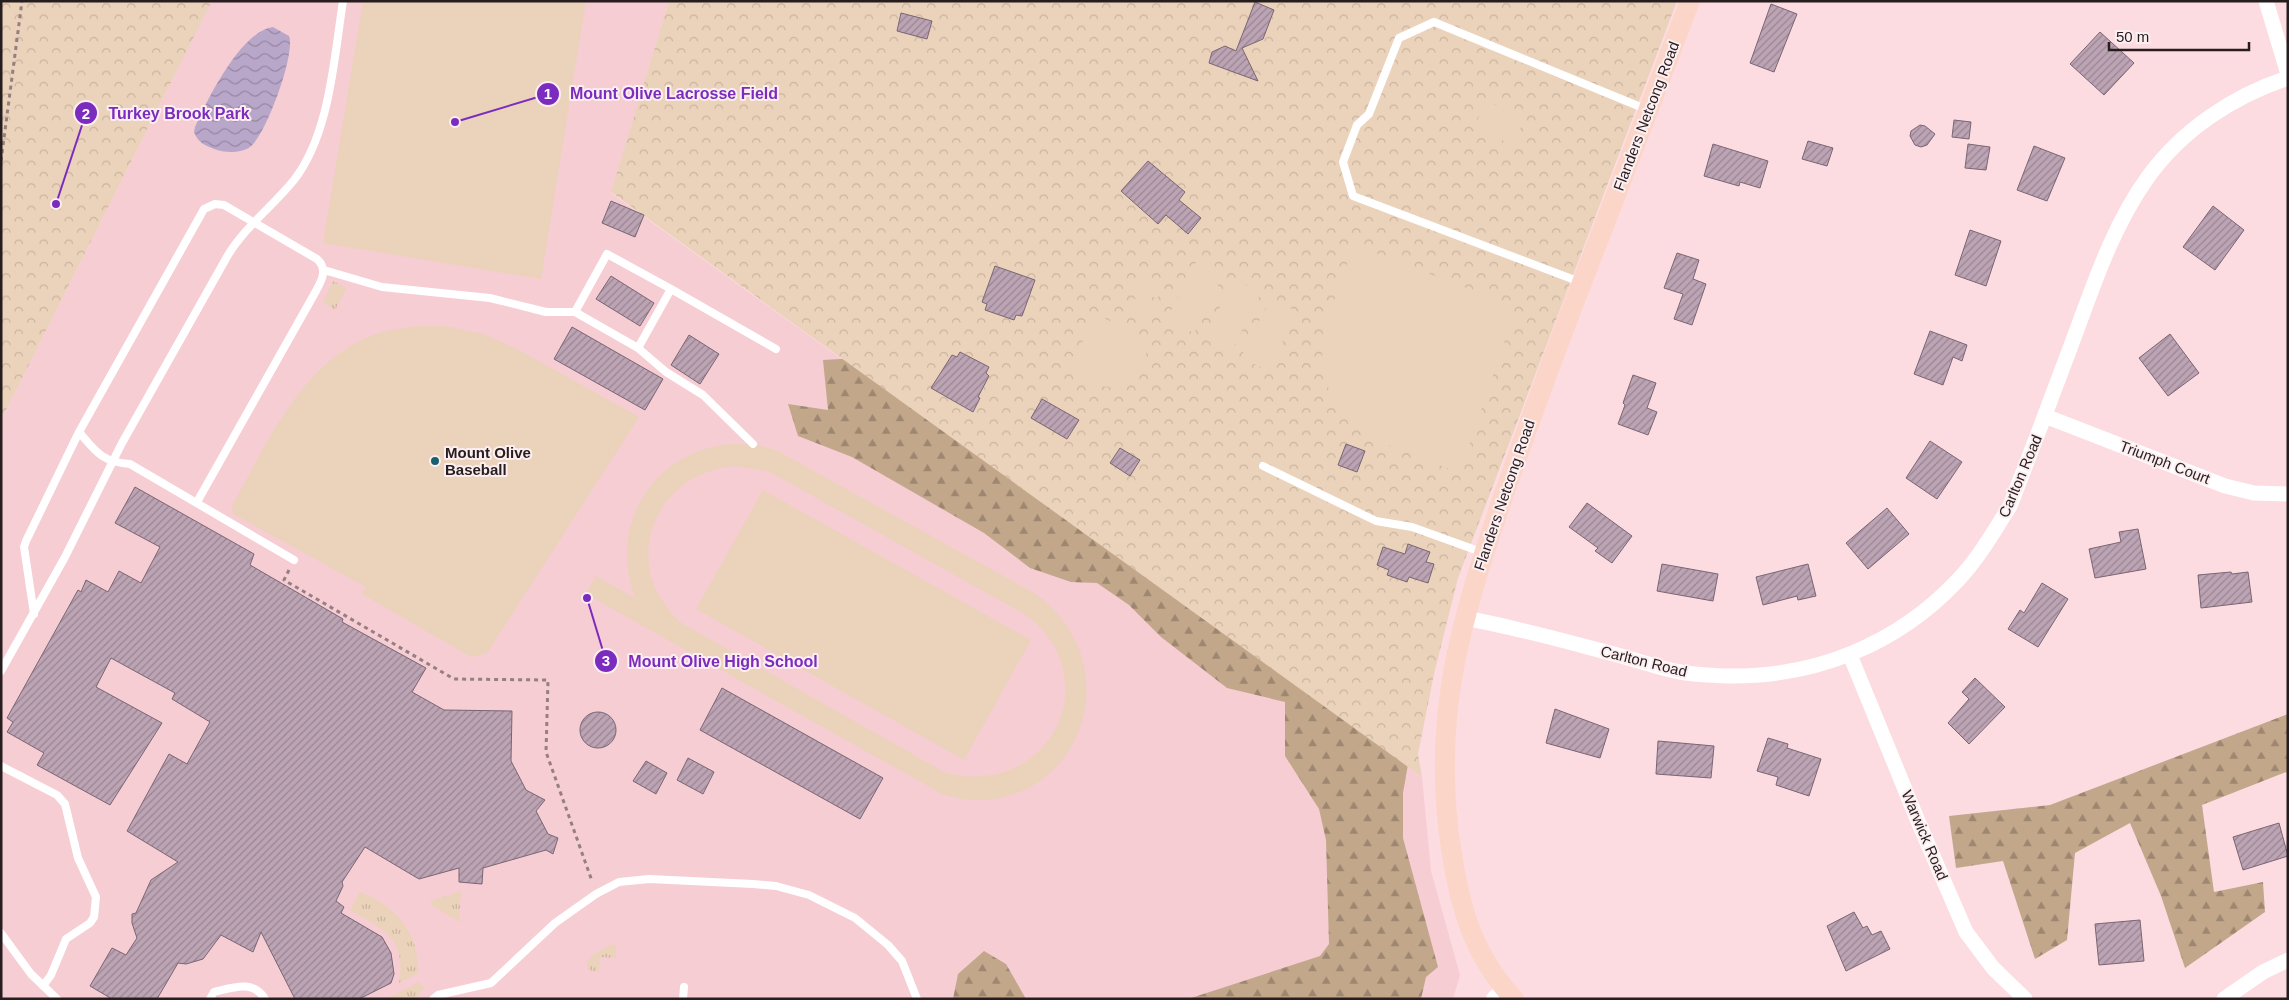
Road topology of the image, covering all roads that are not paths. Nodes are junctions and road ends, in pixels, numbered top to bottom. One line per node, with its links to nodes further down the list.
1 (343, 1): 7 (lane)
2 (1690, 1): 6 (main road, Flanders Netcong Road)
3 (2266, 1): 4 (street)
4 (2288, 74)
5 (2288, 78): 14 (street, Carlton Road)
6 (1649, 110): 9 (main road, Flanders Netcong Road); 9 (lane)
7 (254, 222): 8 (lane); 15 (lane); 17 (lane)
8 (324, 270): 11 (lane); 20 (lane)
9 (1582, 283): 21 (main road, Flanders Netcong Road)
10 (671, 289): 11 (lane); 12 (lane); 13 (lane)
11 (575, 312): 12 (lane)
12 (638, 348): 16 (lane)
13 (776, 349)
14 (2045, 416): 19 (street, Triumph Court); 25 (street, Carlton Road)
15 (79, 432): 17 (lane); 23 (lane)
16 (753, 444)
17 (112, 463): 20 (lane); 23 (lane)
18 (1263, 466): 21 (lane)
19 (2288, 494)
20 (197, 502): 22 (lane)
21 (1484, 553): 24 (main road, Flanders Netcong Road)
22 (294, 560)
23 (34, 614): 26 (lane)
24 (1464, 618): 25 (street, Carlton Road); 32 (main road, Flanders Netcong Road)
25 (1850, 655): 39 (street, Warwick Road)
26 (1, 671)
27 (1, 766): 30 (lane)
28 (1, 933): 30 (lane)
29 (2288, 960): 40 (street)
30 (43, 986): 33 (lane)
31 (684, 988): 37 (lane)
32 (1505, 996)
33 (57, 999)
34 (210, 999): 35 (lane)
35 (265, 999)
36 (433, 999): 38 (lane)
37 (683, 999)
38 (917, 999)
39 (2025, 999)
40 (2224, 999)

